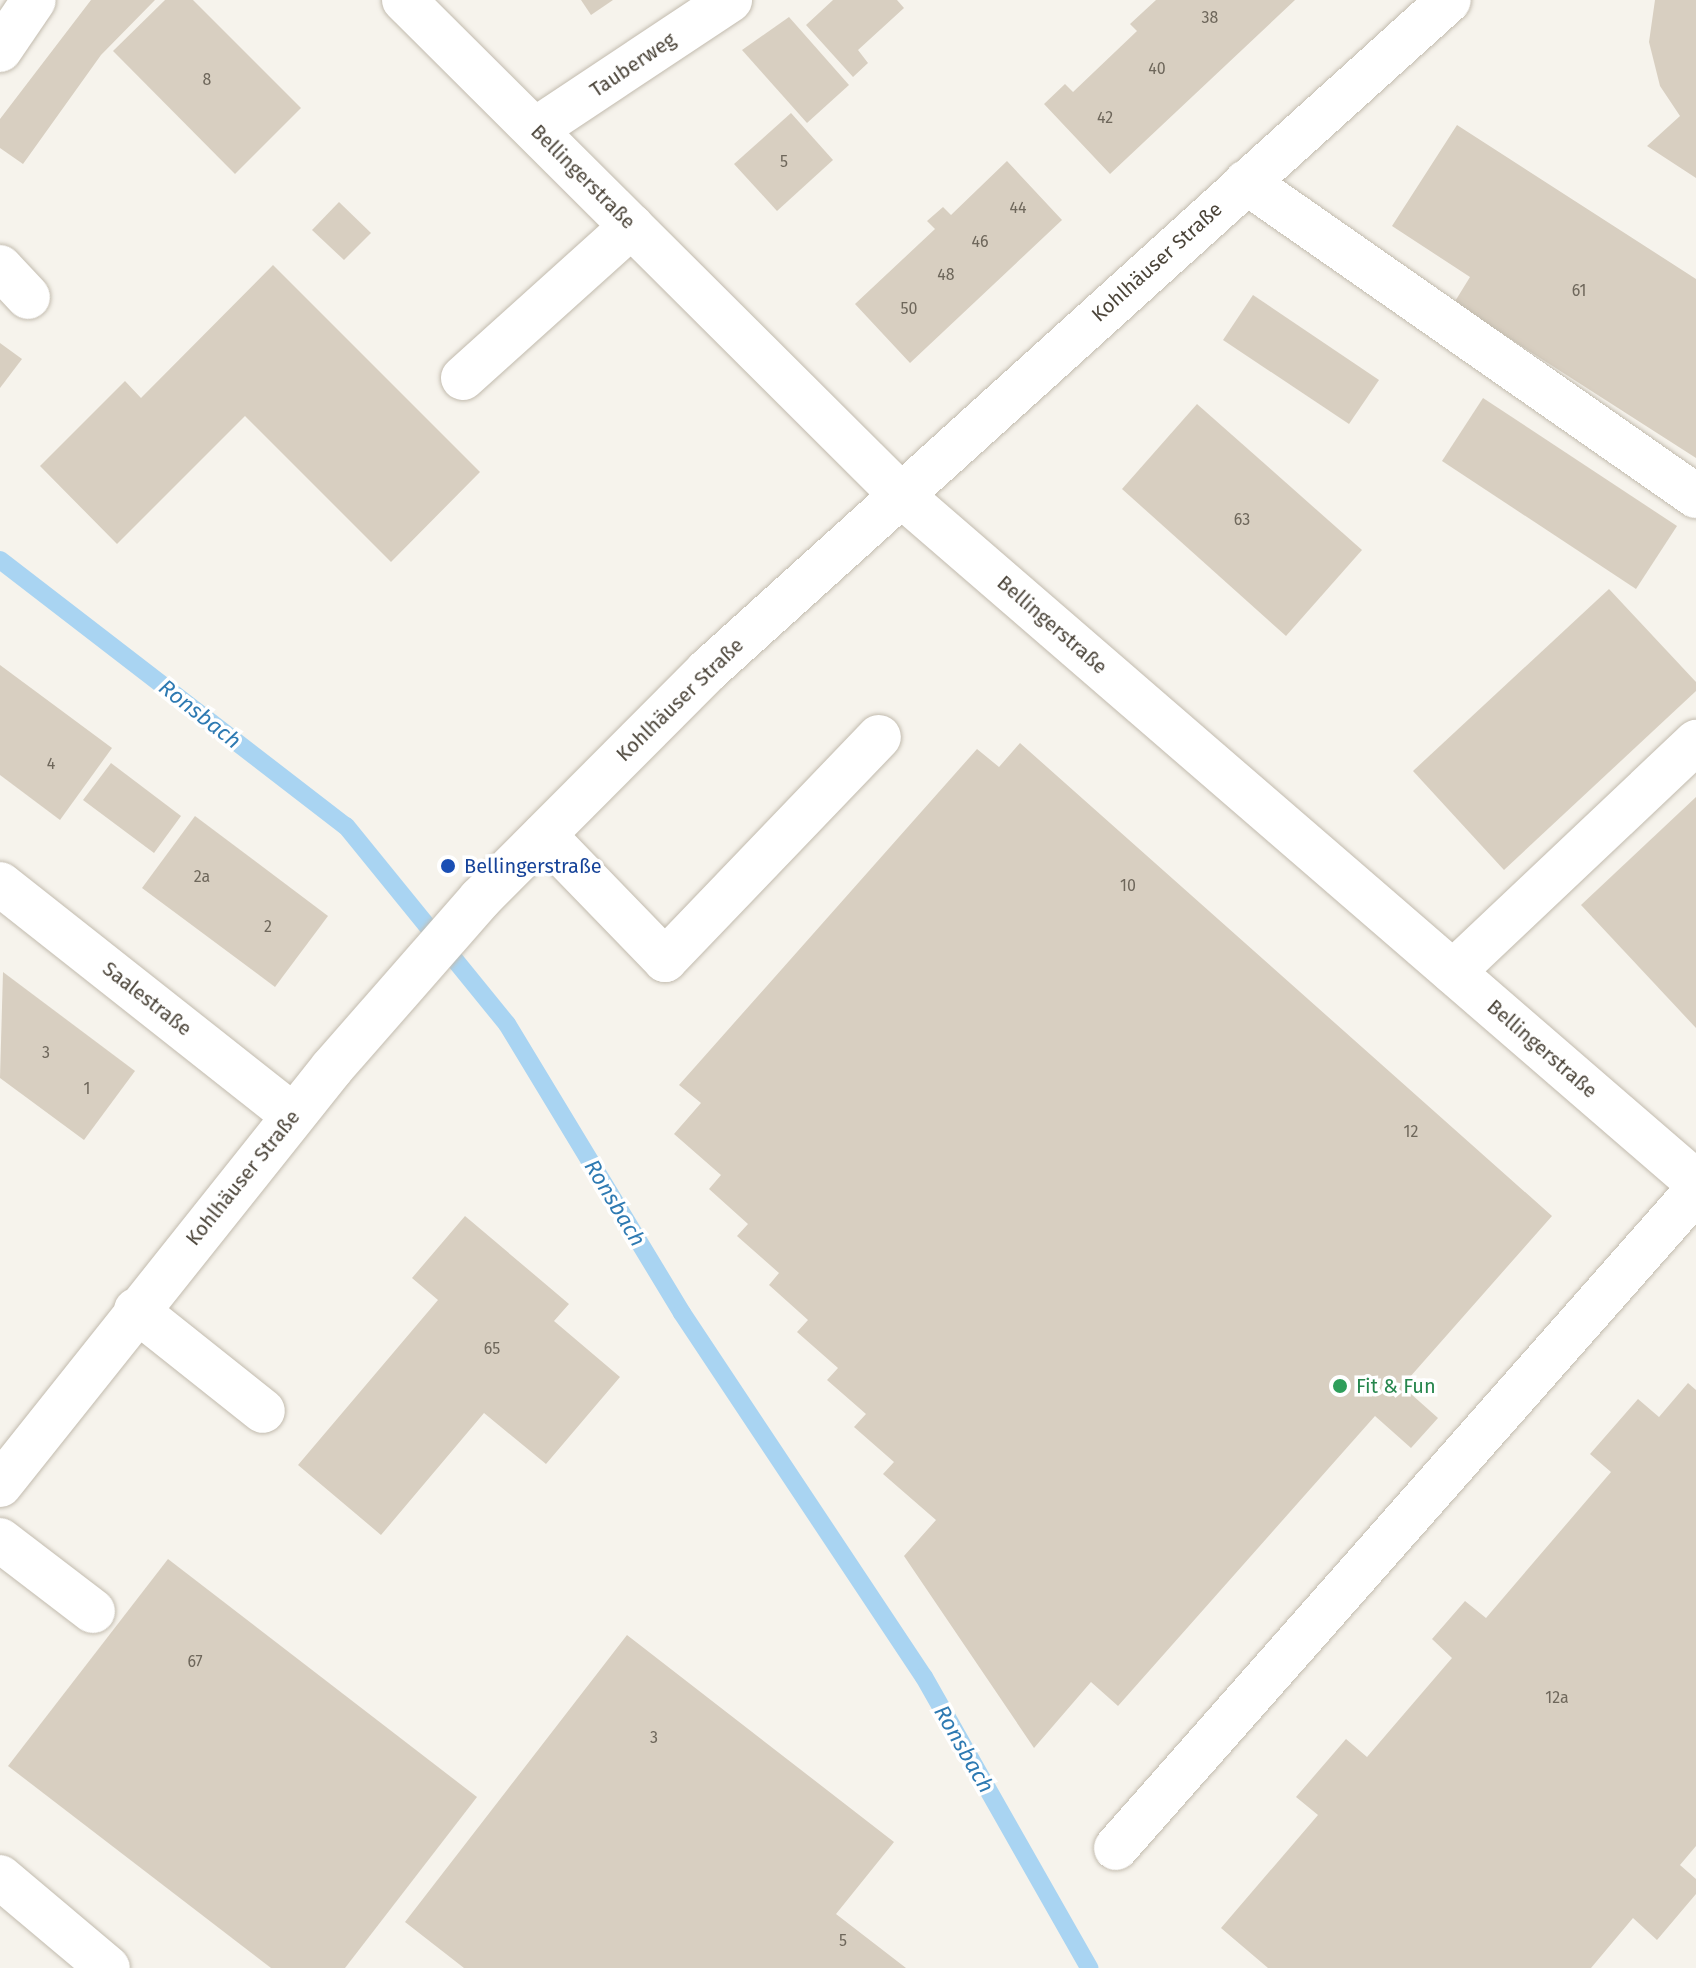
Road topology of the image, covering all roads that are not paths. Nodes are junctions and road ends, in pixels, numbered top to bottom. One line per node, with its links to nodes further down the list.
1 (34, 0): 5 (street)
2 (404, 0): 6 (street, Bellingerstraße)
3 (730, 0): 6 (street, Tauberweg)
4 (1449, 0): 7 (street, Kohlhäuser Straße)
5 (0, 50)
6 (536, 129): 8 (street, Bellingerstraße)
7 (1246, 182): 10 (street, Kohlhäuser Straße); 11 (street)
8 (632, 226): 9 (street); 10 (street, Bellingerstraße)
9 (463, 378)
10 (900, 494): 14 (street, Kohlhäuser Straße); 16 (street, Bellingerstraße)
11 (1696, 496)
12 (879, 737): 14 (street)
13 (1696, 742): 16 (street)
14 (544, 835): 17 (street, Kohlhäuser Straße)
15 (0, 884): 17 (street, Saalestraße)
16 (1453, 972): 18 (street, Bellingerstraße)
17 (293, 1115): 20 (street, Kohlhäuser Straße)
18 (1696, 1182)
19 (1696, 1191): 25 (street)
20 (136, 1310): 21 (street); 22 (street, Kohlhäuser Straße)
21 (263, 1411)
22 (0, 1485)
23 (0, 1540): 24 (street)
24 (93, 1611)
25 (1116, 1848)
26 (0, 1877): 27 (street)
27 (108, 1968)

